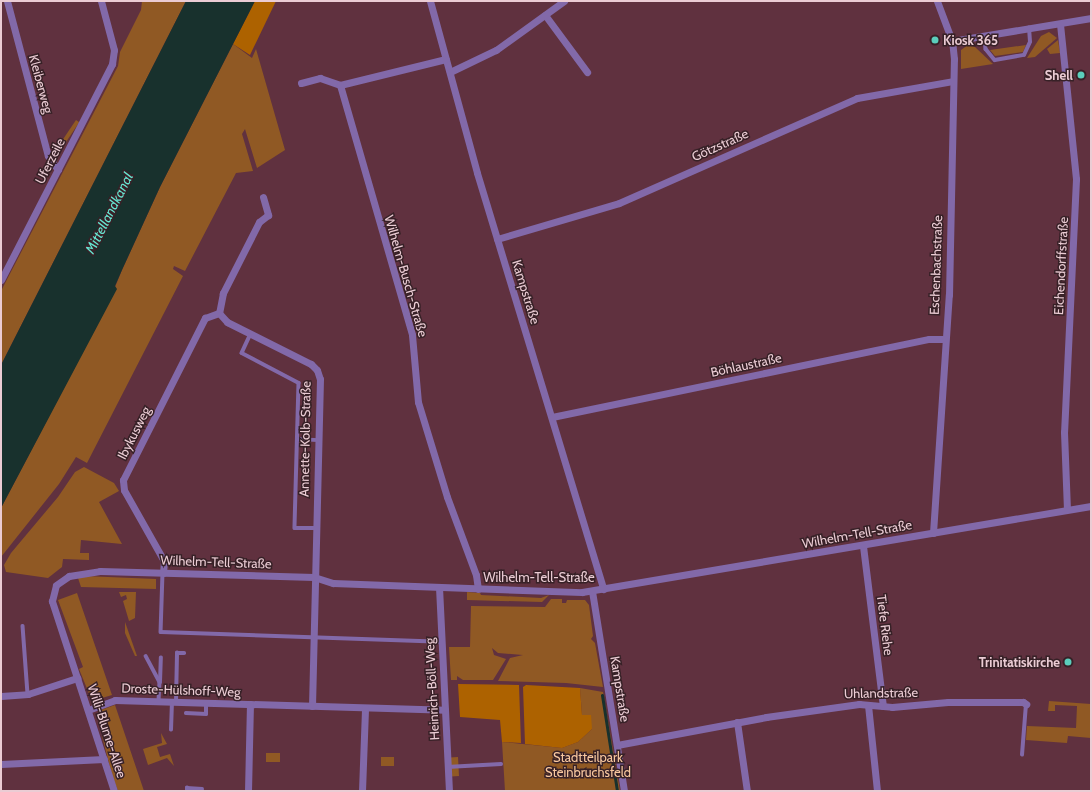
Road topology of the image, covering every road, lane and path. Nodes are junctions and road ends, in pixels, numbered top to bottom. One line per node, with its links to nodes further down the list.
1 (7, 1): 18 (street, Kleiberweg)
2 (101, 1): 18 (street, Uferzeile)
3 (430, 1): 12 (street, Kampstraße)
4 (564, 1): 6 (street)
5 (937, 1): 11 (street, Eschenbachstraße)
6 (545, 15): 13 (street); 14 (street)
7 (1091, 18): 8 (street)
8 (1060, 24): 9 (street); 29 (street, Eichendorffstraße)
9 (1029, 28): 10 (street); 10 (lane)
10 (985, 36): 11 (street)
11 (952, 41): 15 (street, Eschenbachstraße)
12 (446, 59): 13 (street, Kampstraße); 17 (street)
13 (450, 72): 20 (street, Kampstraße)
14 (587, 72)
15 (953, 81): 20 (street, Götzstraße); 24 (street, Eschenbachstraße)
16 (301, 83): 17 (street)
17 (340, 85): 37 (street, Wilhelm-Busch-Straße)
18 (58, 170): 21 (street, Uferzeile)
19 (263, 197): 22 (street)
20 (498, 239): 25 (street, Kampstraße)
21 (1, 280)
22 (219, 313): 23 (street, Annette-Kolb-Straße); 33 (street, Ibykusweg)
23 (252, 334): 26 (lane); 27 (street, Annette-Kolb-Straße)
24 (945, 339): 25 (street, Böhlaustraße); 31 (street, Eschenbachstraße)
25 (552, 417): 38 (street, Kampstraße)
26 (297, 439): 27 (lane); 30 (lane)
27 (318, 440): 30 (street, Annette-Kolb-Straße)
28 (1091, 506): 29 (street, Wilhelm-Tell-Straße)
29 (1067, 510): 31 (street, Wilhelm-Tell-Straße)
30 (315, 528): 34 (street, Annette-Kolb-Straße)
31 (933, 533): 32 (street, Wilhelm-Tell-Straße)
32 (863, 546): 38 (street, Wilhelm-Tell-Straße); 57 (street, Tiefe Riehe)
33 (163, 573): 34 (street, Wilhelm-Tell-Straße); 35 (street, Wilhelm-Tell-Straße); 41 (lane)
34 (314, 577): 36 (street, Wilhelm-Tell-Straße); 41 (street, Annette-Kolb-Straße)
35 (56, 585): 46 (street, Willi-Blume-Allee)
36 (439, 587): 37 (street, Wilhelm-Tell-Straße); 42 (street, Heinrich-Böll-Weg)
37 (478, 589): 39 (street, Wilhelm-Tell-Straße)
38 (603, 589): 39 (street, Wilhelm-Tell-Straße)
39 (592, 591): 64 (street, Kampstraße)
40 (23, 626): 48 (lane)
41 (313, 638): 42 (lane); 56 (street, Annette-Kolb-Straße)
42 (441, 642): 60 (street, Heinrich-Böll-Weg)
43 (184, 653): 51 (lane)
44 (146, 656): 47 (lane)
45 (161, 658): 47 (lane)
46 (77, 678): 48 (street, Willi-Blume-Allee); 59 (street, Willi-Blume-Allee)
47 (160, 682): 50 (lane)
48 (28, 694): 49 (street, Willi-Blume-Allee)
49 (1, 696)
50 (159, 702): 51 (street, Droste-Hülshoff-Weg); 59 (street, Droste-Hülshoff-Weg)
51 (174, 702): 52 (street, Droste-Hülshoff-Weg); 63 (lane)
52 (206, 703): 53 (street, Droste-Hülshoff-Weg); 61 (lane)
53 (250, 704): 56 (street, Droste-Hülshoff-Weg); 73 (street, Droste-Hülshoff-Weg)
54 (1026, 704): 57 (street, Uhlandstraße); 65 (lane)
55 (868, 705): 57 (street, Uhlandstraße); 62 (street, Uhlandstraße); 78 (street)
56 (312, 706): 58 (street, Droste-Hülshoff-Weg)
57 (883, 706)
58 (365, 708): 60 (street, Droste-Hülshoff-Weg); 74 (street)
59 (88, 710): 66 (street, Willi-Blume-Allee)
60 (445, 710): 69 (street, Heinrich-Böll-Weg)
61 (186, 713)
62 (737, 722): 64 (street, Uhlandstraße); 77 (street)
63 (171, 730)
64 (617, 745): 76 (street, Kampstraße)
65 (1022, 755)
66 (104, 760): 67 (street); 71 (street, Willi-Blume-Allee)
67 (1, 764)
68 (501, 764): 69 (lane)
69 (448, 767): 75 (street, Heinrich-Böll-Weg)
70 (202, 789): 72 (lane)
71 (114, 791)
72 (187, 791)
73 (248, 791)
74 (362, 791)
75 (449, 791)
76 (624, 791)
77 (747, 791)
78 (877, 791)

